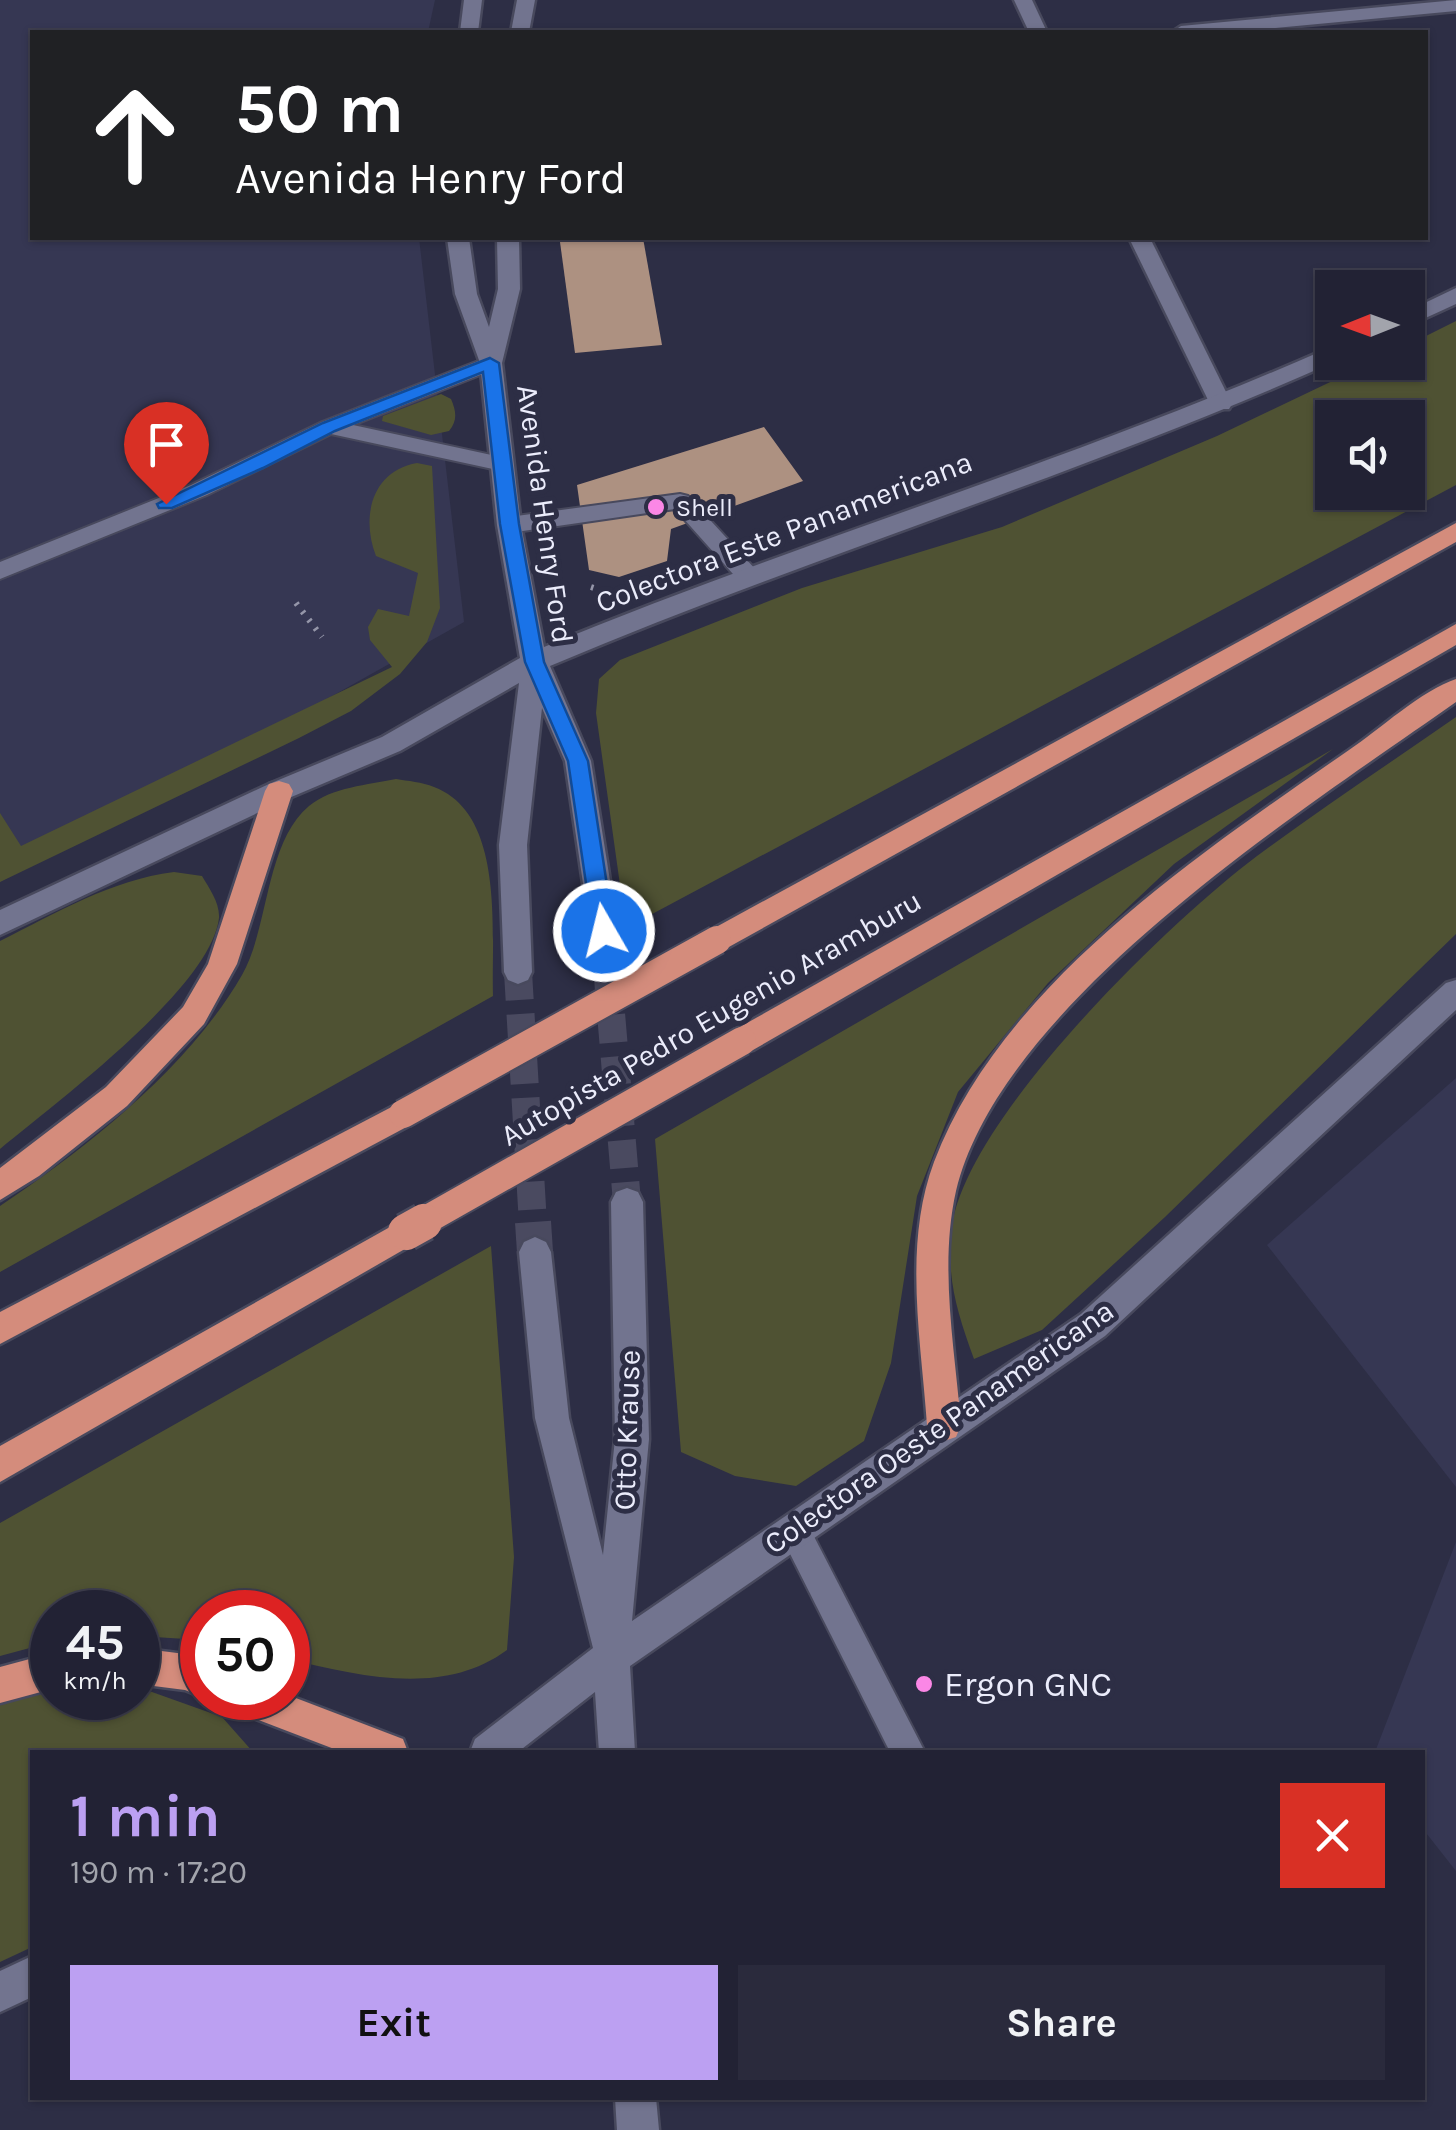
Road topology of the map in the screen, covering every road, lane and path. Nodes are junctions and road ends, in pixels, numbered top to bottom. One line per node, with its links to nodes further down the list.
1 (473, 0): 5 (main road)
2 (526, 0): 6 (main road)
3 (1023, 0): 7 (main road)
4 (1456, 5): 8 (main road)
5 (468, 30)
6 (520, 30)
7 (1037, 30)
8 (1200, 30)
9 (458, 240): 14 (main road, Avenida Henry Ford)
10 (508, 240): 14 (main road, Avenida Henry Ford)
11 (1141, 240): 16 (main road)
12 (1456, 295): 13 (main road)
13 (1425, 310)
14 (490, 363): 17 (lane); 18 (main road, Avenida Henry Ford)
15 (1315, 363): 16 (main road, Colectora Este Panamericana)
16 (1222, 404): 22 (main road, Colectora Este Panamericana)
17 (329, 427): 18 (lane); 21 (lane)
18 (502, 464): 19 (main road, Avenida Henry Ford)
19 (510, 524): 22 (lane); 26 (main road, Avenida Henry Ford)
20 (1456, 531): 36 (highway, Autopista Pedro Eugenio Aramburu, bridge)
21 (0, 571)
22 (749, 577): 26 (main road, Colectora Este Panamericana)
23 (296, 603): 25 (path)
24 (1456, 633): 38 (highway, Autopista Pedro Eugenio Aramburu, bridge)
25 (322, 638)
26 (534, 662): 28 (main road, Colectora Este Panamericana); 30 (main road); 31 (main road, Avenida Henry Ford)
27 (1456, 689): 37 (highway)
28 (279, 791): 29 (main road, Colectora Este Panamericana); 33 (highway)
29 (0, 923)
30 (604, 931)
31 (518, 972)
32 (1456, 992): 37 (main road, Colectora Oeste Panamericana)
33 (0, 1186)
34 (627, 1202): 40 (main road, Otto Krause)
35 (535, 1252): 40 (main road, Otto Krause)
36 (0, 1329)
37 (944, 1425): 39 (main road, Colectora Oeste Panamericana)
38 (0, 1465)
39 (794, 1530): 40 (main road, Colectora Oeste Panamericana); 47 (lane)
40 (611, 1658): 45 (main road, Colectora Oeste Panamericana); 46 (main road, Otto Krause)
41 (30, 1676): 42 (highway)
42 (0, 1684)
43 (306, 1720): 44 (highway)
44 (385, 1750)
45 (491, 1750)
46 (617, 1750)
47 (907, 1750)
48 (30, 1977): 49 (main road)
49 (0, 1992)

